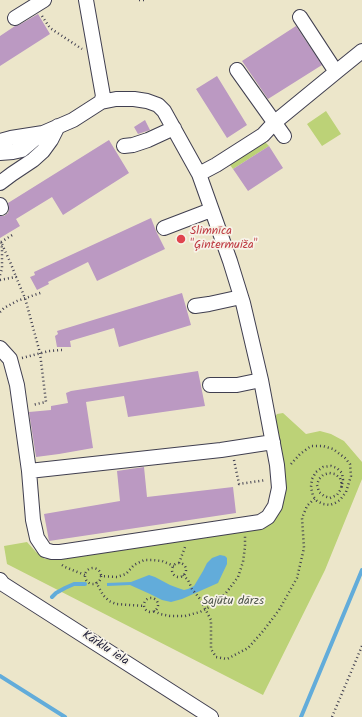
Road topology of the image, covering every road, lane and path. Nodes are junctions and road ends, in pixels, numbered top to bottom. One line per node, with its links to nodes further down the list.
1 (86, 0): 8 (street)
2 (139, 0): 3 (path)
3 (145, 0)
4 (40, 3): 6 (street); 8 (path)
5 (300, 17): 10 (street)
6 (15, 18)
7 (362, 51): 10 (street)
8 (96, 55): 11 (street)
9 (237, 70): 12 (street)
10 (336, 72): 12 (street)
11 (100, 102): 13 (street); 14 (street)
12 (274, 122): 16 (street); 20 (street)
13 (58, 126): 15 (street); 21 (street)
14 (174, 128): 18 (street); 20 (street)
15 (43, 133): 17 (street); 19 (street)
16 (284, 136)
17 (0, 141)
18 (124, 146)
19 (0, 154)
20 (199, 174): 22 (street)
21 (0, 183)
22 (211, 210): 23 (street); 30 (street)
23 (164, 228)
24 (14, 234): 25 (path)
25 (0, 242): 26 (path); 27 (path)
26 (0, 276)
27 (16, 277): 28 (path); 31 (path)
28 (0, 280)
29 (43, 292): 31 (path)
30 (241, 297): 32 (street); 38 (street)
31 (25, 298): 33 (path); 36 (path)
32 (194, 306)
33 (0, 312)
34 (0, 348): 37 (street)
35 (62, 350): 36 (path)
36 (40, 353): 37 (path); 40 (path)
37 (10, 361): 40 (street)
38 (261, 380): 39 (street); 41 (street)
39 (210, 385)
40 (20, 407): 44 (street)
41 (273, 442): 42 (street); 45 (street)
42 (232, 448): 44 (street); 45 (path)
43 (289, 466): 47 (path)
44 (29, 471): 48 (street)
45 (278, 479): 48 (street)
46 (341, 489): 46 (path); 47 (path)
47 (315, 498): 55 (path)
48 (244, 524): 55 (path)
49 (174, 566): 50 (path); 50 (path); 51 (path)
50 (183, 575): 55 (path)
51 (100, 576): 53 (path); 53 (path)
52 (0, 580): 58 (street, Kārklu iela)
53 (96, 582): 54 (path)
54 (144, 606): 56 (path); 56 (path)
55 (206, 609): 56 (path)
56 (154, 611)
57 (362, 646): 59 (path)
58 (211, 717)
59 (332, 717)

